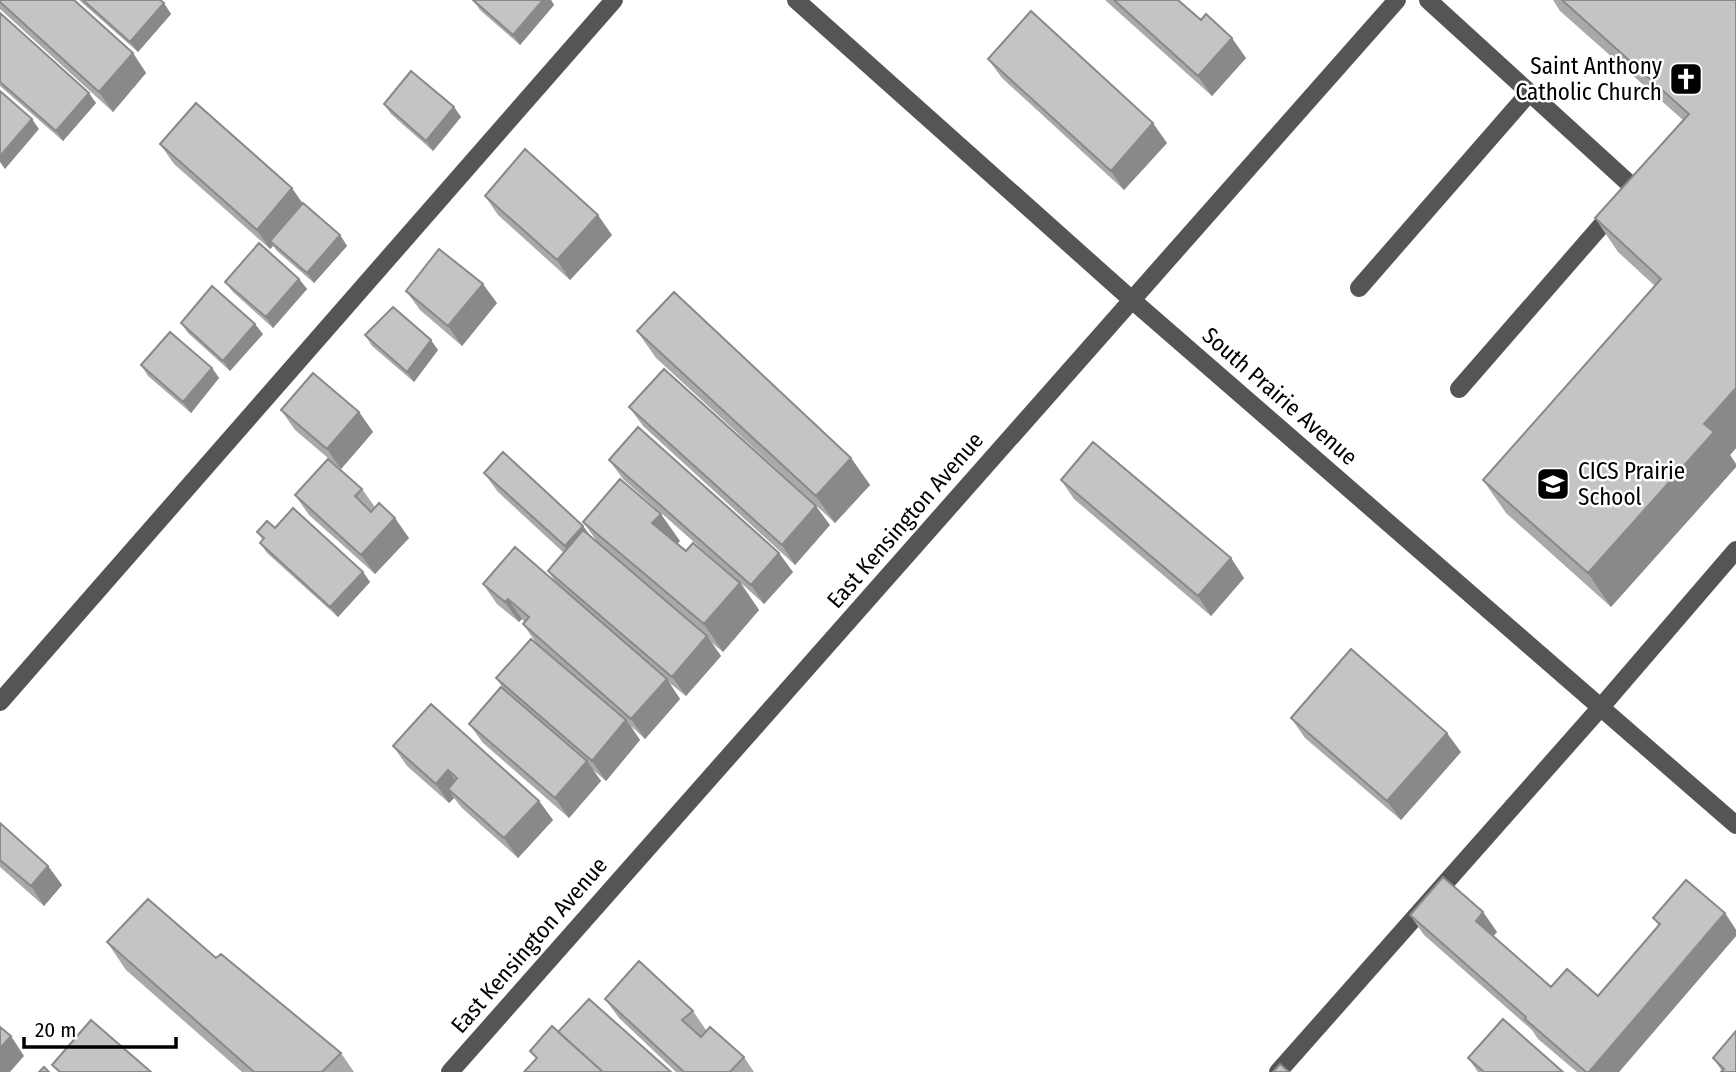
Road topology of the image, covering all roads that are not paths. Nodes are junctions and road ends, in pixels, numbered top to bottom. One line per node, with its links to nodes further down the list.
1 (614, 0): 10 (street)
2 (796, 0): 7 (street, South Prairie Avenue)
3 (1397, 0): 7 (street, East Kensington Avenue)
4 (1428, 0): 5 (street)
5 (1530, 93): 6 (street); 8 (street)
6 (1359, 288)
7 (1132, 300): 11 (street, South Prairie Avenue); 13 (street, East Kensington Avenue)
8 (1459, 389)
9 (1736, 550): 11 (street)
10 (0, 702)
11 (1601, 707): 12 (street, South Prairie Avenue); 14 (street)
12 (1736, 825)
13 (450, 1072)
14 (1278, 1072)

